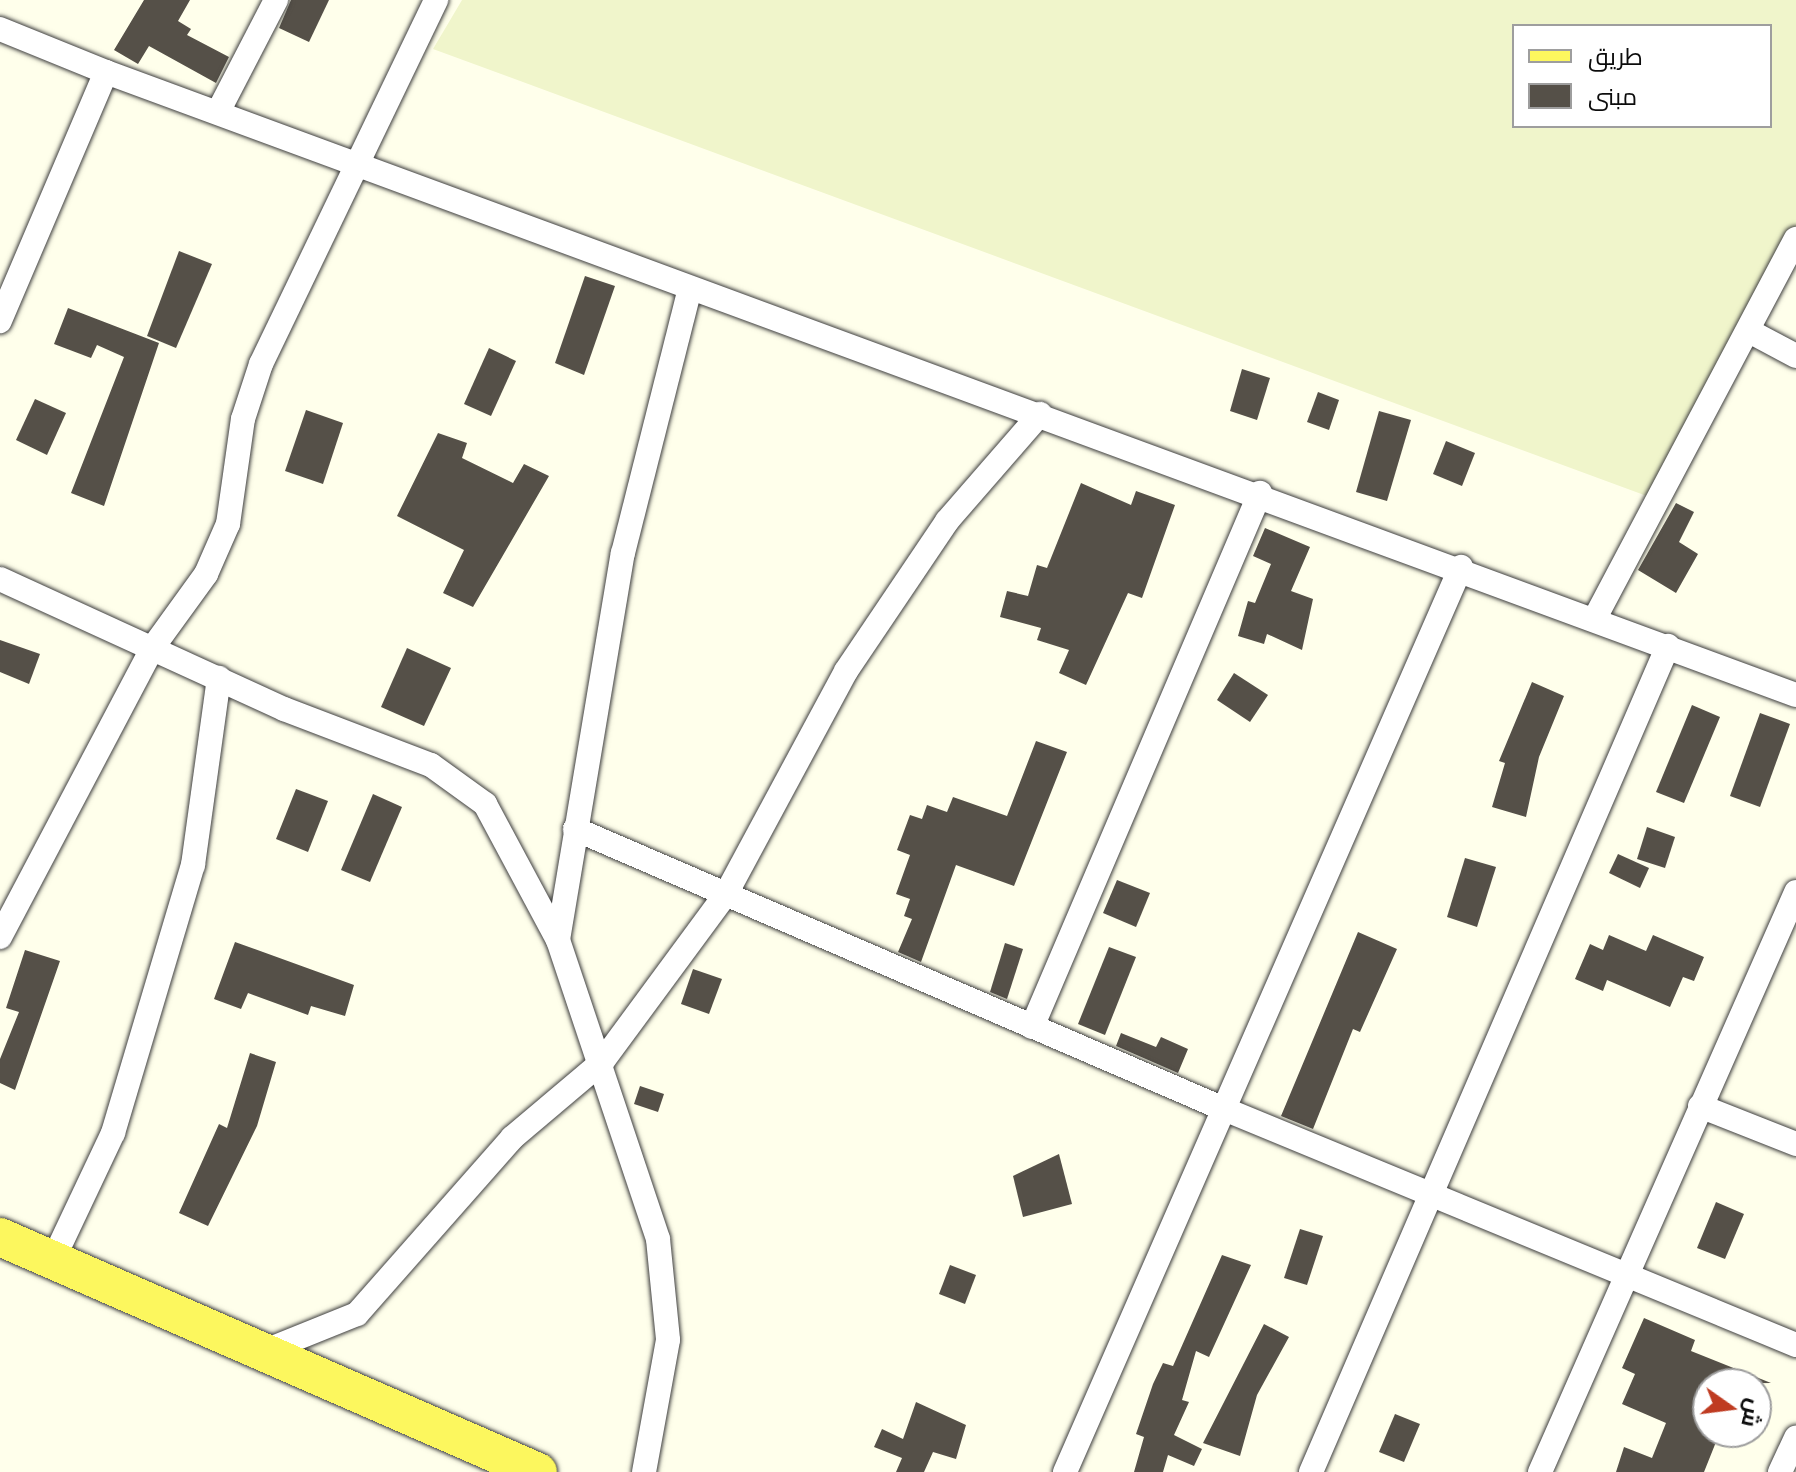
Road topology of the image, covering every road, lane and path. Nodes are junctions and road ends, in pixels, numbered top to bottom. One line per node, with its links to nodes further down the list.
1 (276, 0): 5 (street)
2 (436, 0): 6 (street)
3 (0, 29): 4 (street)
4 (106, 72): 5 (street); 9 (street)
5 (219, 110): 6 (street)
6 (355, 163): 8 (street); 18 (street)
7 (1796, 239): 10 (street)
8 (690, 288): 12 (street); 21 (street)
9 (0, 321)
10 (1749, 331): 11 (street); 16 (street)
11 (1796, 356)
12 (1040, 414): 13 (street); 23 (street)
13 (1260, 493): 14 (street); 26 (street)
14 (1461, 567): 16 (street); 29 (street)
15 (0, 579): 18 (street)
16 (1595, 618): 17 (street)
17 (1668, 646): 20 (street); 31 (street)
18 (151, 650): 19 (street); 24 (street)
19 (219, 678): 25 (street); 33 (street)
20 (1796, 695)
21 (575, 829): 23 (street); 25 (street)
22 (1796, 892): 28 (street)
23 (726, 894): 26 (street); 27 (street)
24 (0, 937)
25 (558, 940): 27 (street)
26 (1032, 1027): 29 (street)
27 (602, 1062): 36 (street); 39 (street)
28 (1700, 1106): 30 (street); 34 (street)
29 (1224, 1109): 31 (street); 40 (street)
30 (1796, 1144)
31 (1435, 1196): 34 (street); 41 (street)
32 (0, 1237): 33 (main road)
33 (52, 1262): 36 (main road)
34 (1624, 1274): 35 (street); 42 (street)
35 (1796, 1345)
36 (263, 1352): 38 (main road)
37 (1796, 1437): 43 (street)
38 (538, 1472)
39 (644, 1472)
40 (1065, 1472)
41 (1311, 1472)
42 (1540, 1472)
43 (1780, 1472)

